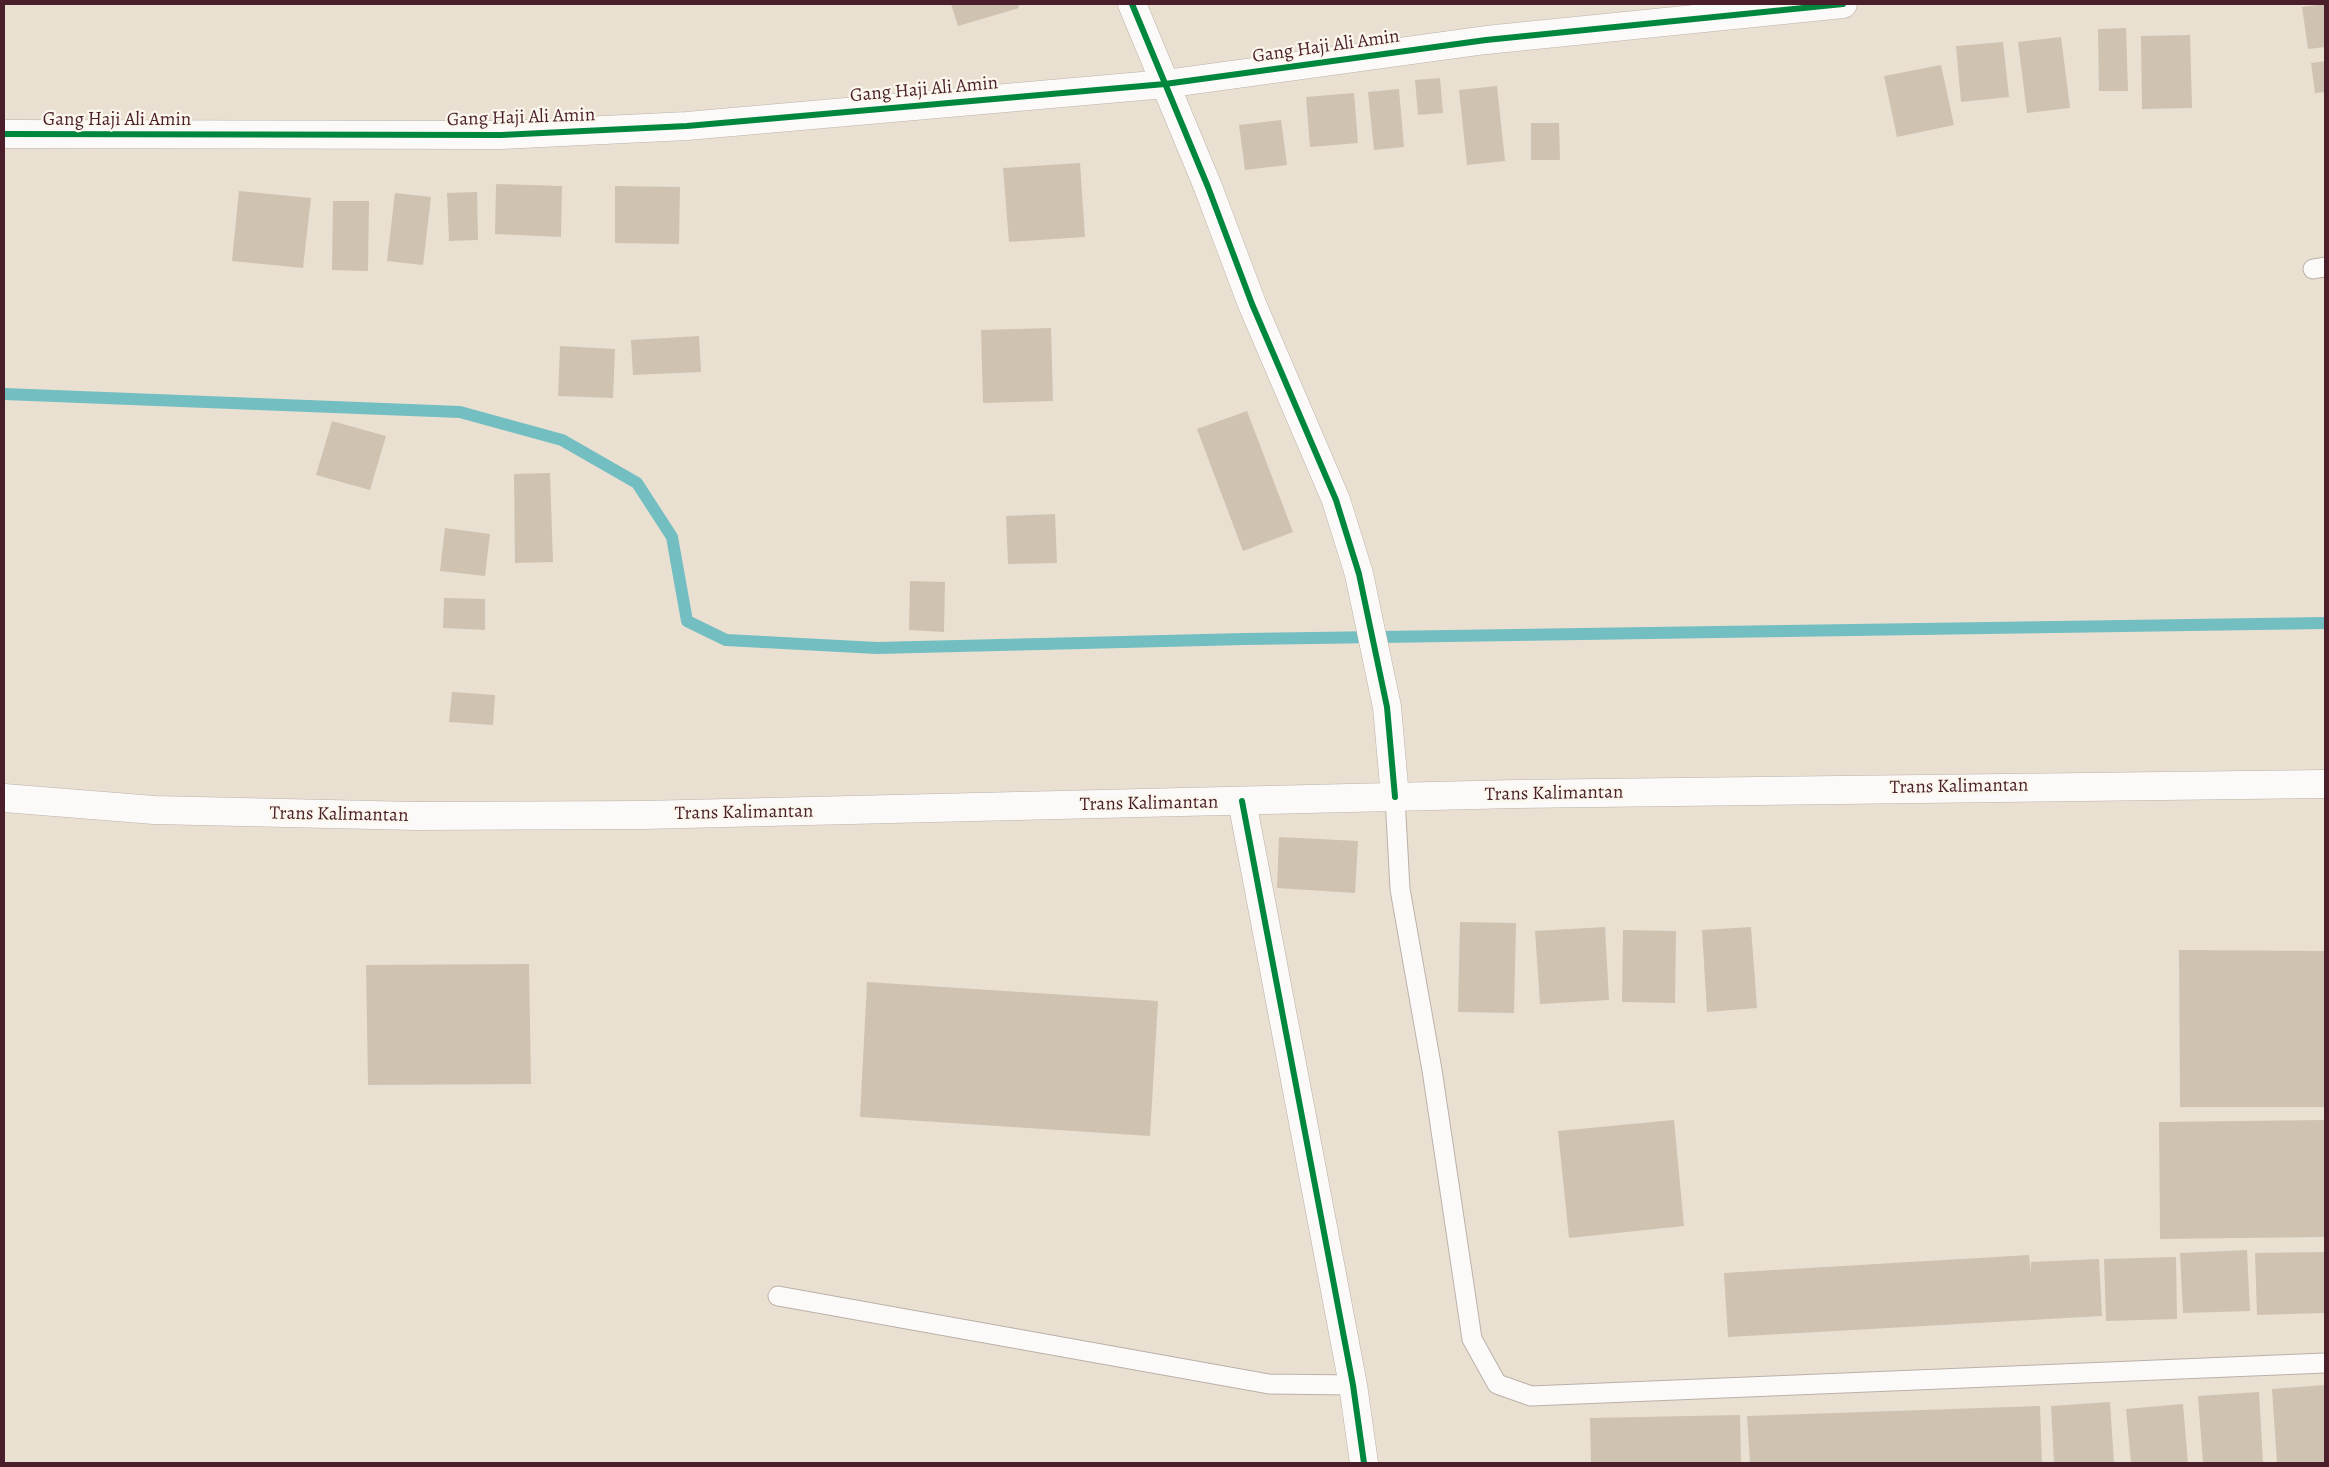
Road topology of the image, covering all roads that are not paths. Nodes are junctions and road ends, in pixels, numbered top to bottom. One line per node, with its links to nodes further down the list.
1 (1132, 4): 3 (main road)
2 (1842, 4): 3 (main road, Gang Haji Ali Amin)
3 (1165, 84): 4 (main road, Gang Haji Ali Amin); 6 (main road)
4 (4, 134)
5 (2325, 784): 6 (main road, Trans Kalimantan)
6 (1395, 797): 8 (main road, Trans Kalimantan); 10 (lane)
7 (4, 798): 8 (main road, Trans Kalimantan)
8 (1242, 801): 11 (main road)
9 (778, 1296): 11 (lane)
10 (2325, 1363)
11 (1353, 1385): 12 (main road)
12 (1364, 1463)

